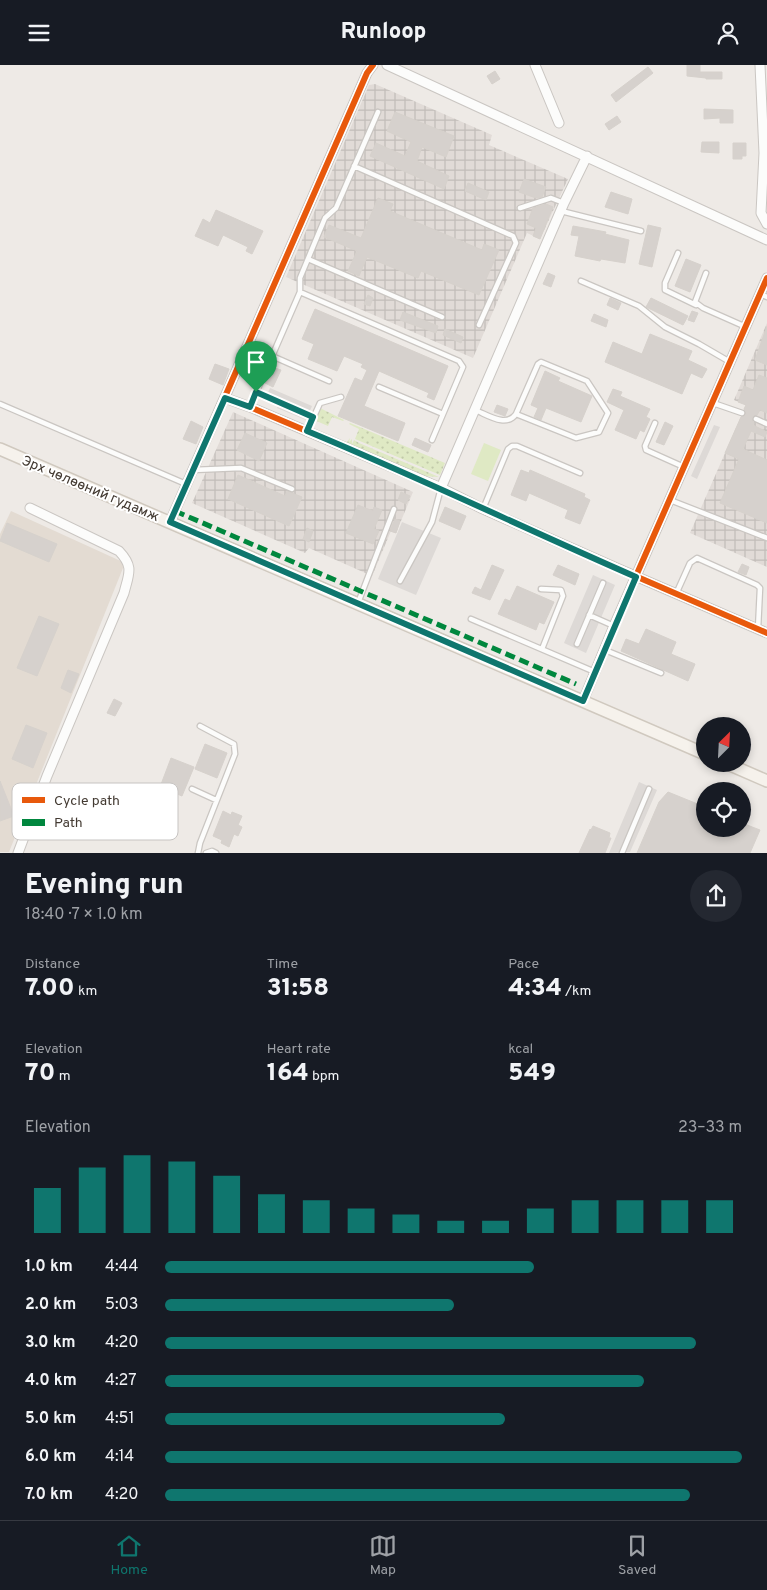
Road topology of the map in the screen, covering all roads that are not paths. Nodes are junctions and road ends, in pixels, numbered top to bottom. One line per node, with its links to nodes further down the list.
1 (373, 65): 31 (street)
2 (387, 65): 7 (street)
3 (535, 65): 6 (street)
4 (760, 65): 11 (street)
5 (378, 112): 8 (lane)
6 (559, 123)
7 (588, 156): 9 (street); 13 (street)
8 (354, 166): 15 (lane); 23 (lane)
9 (562, 207): 10 (lane); 12 (lane); 36 (street)
10 (520, 208)
11 (767, 224)
12 (641, 231)
13 (767, 240)
14 (678, 253): 21 (lane)
15 (308, 259): 19 (lane); 22 (lane)
16 (706, 273): 21 (lane)
17 (767, 278): 20 (street)
18 (581, 281): 26 (lane)
19 (300, 292): 25 (lane); 40 (lane)
20 (763, 295): 24 (street)
21 (702, 308): 24 (lane)
22 (442, 317)
23 (479, 325)
24 (746, 327): 26 (street)
25 (272, 356): 27 (lane); 29 (lane)
26 (730, 362): 32 (street)
27 (329, 381)
28 (379, 387): 40 (lane)
29 (256, 392): 34 (lane); 41 (lane)
30 (341, 397): 41 (lane)
31 (225, 398): 34 (street); 49 (street)
32 (712, 403): 38 (lane); 48 (street)
33 (0, 404): 51 (lane)
34 (250, 407): 45 (street)
35 (611, 407): 37 (lane)
36 (475, 410): 39 (lane); 52 (street)
37 (608, 413): 39 (lane); 39 (lane)
38 (742, 413)
39 (516, 414)
40 (443, 415): 46 (lane)
41 (313, 417): 45 (lane)
42 (756, 419): 44 (lane)
43 (654, 423): 48 (lane)
44 (767, 424)
45 (307, 431): 52 (street)
46 (432, 440)
47 (0, 449): 58 (main road, Эрх чөлөөний гудамж)
48 (684, 467): 54 (street)
49 (192, 470): 51 (street); 53 (lane)
50 (580, 473): 57 (lane)
51 (186, 484): 58 (street)
52 (441, 488): 57 (street); 61 (lane)
53 (292, 489)
54 (670, 501): 59 (lane); 60 (street)
55 (30, 508): 81 (street)
56 (394, 509): 65 (lane)
57 (483, 509): 60 (street)
58 (170, 522): 65 (main road, Эрх чөлөөний гудамж)
59 (767, 538)
60 (636, 577): 64 (street); 68 (street)
61 (400, 581)
62 (603, 583): 66 (lane)
63 (540, 589): 72 (lane)
64 (676, 594): 69 (street); 69 (lane)
65 (358, 603): 76 (main road, Эрх чөлөөний гудамж)
66 (589, 615): 68 (lane); 71 (lane)
67 (471, 619): 72 (lane)
68 (614, 626): 73 (street)
69 (758, 629): 70 (street)
70 (767, 633)
71 (577, 644)
72 (542, 649): 74 (lane)
73 (605, 650): 74 (street); 75 (lane)
74 (596, 673): 76 (street)
75 (661, 673)
76 (583, 701): 78 (main road, Эрх чөлөөний гудамж)
77 (200, 727): 84 (lane)
78 (696, 750)
79 (749, 773): 80 (main road)
80 (767, 781)
81 (44, 783)
82 (192, 789): 84 (lane)
83 (649, 789): 90 (lane)
84 (216, 800): 87 (lane)
85 (23, 840): 86 (street)
86 (18, 853)
87 (198, 853)
88 (206, 853): 89 (lane)
89 (216, 853)
90 (622, 853)

